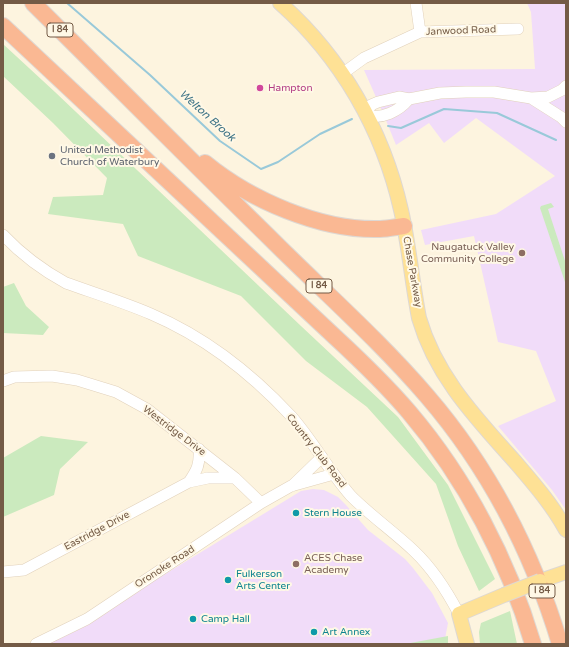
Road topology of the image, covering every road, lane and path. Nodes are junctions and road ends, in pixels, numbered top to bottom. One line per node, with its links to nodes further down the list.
1 (33, 3): 7 (highway, I 84)
2 (280, 3): 8 (main road, Chase Parkway)
3 (416, 3): 6 (street)
4 (3, 26): 26 (highway, I 84)
5 (518, 29): 6 (street, Janwood Road)
6 (420, 32): 8 (street, Janwood Road)
7 (87, 56): 13 (highway); 34 (highway, I 84)
8 (342, 74): 11 (main road, Chase Parkway)
9 (566, 86): 10 (street)
10 (531, 98): 11 (street); 12 (street)
11 (366, 114): 13 (main road, Chase Parkway)
12 (566, 122)
13 (404, 226): 25 (main road, Chase Parkway)
14 (3, 235): 19 (street, Country Club Road)
15 (3, 374): 16 (street)
16 (14, 377): 17 (street, Westridge Drive); 18 (street, Westridge Drive)
17 (3, 381)
18 (199, 449): 21 (street, Westridge Drive); 22 (street)
19 (322, 457): 20 (street, Country Club Road); 23 (street, Oronoke Road)
20 (334, 474): 23 (street, Oronoke Road); 29 (street, Country Club Road)
21 (235, 478): 22 (street, Eastridge Drive); 24 (street, Westridge Drive)
22 (189, 482): 27 (street, Eastridge Drive)
23 (292, 486): 24 (street, Oronoke Road)
24 (261, 503): 30 (street, Oronoke Road)
25 (566, 530)
26 (497, 549): 32 (highway); 33 (highway, I 84)
27 (3, 572)
28 (564, 572): 29 (main road, bridge)
29 (459, 614): 31 (main road)
30 (36, 644)
31 (467, 644)
32 (526, 644)
33 (533, 644)
34 (560, 644)

